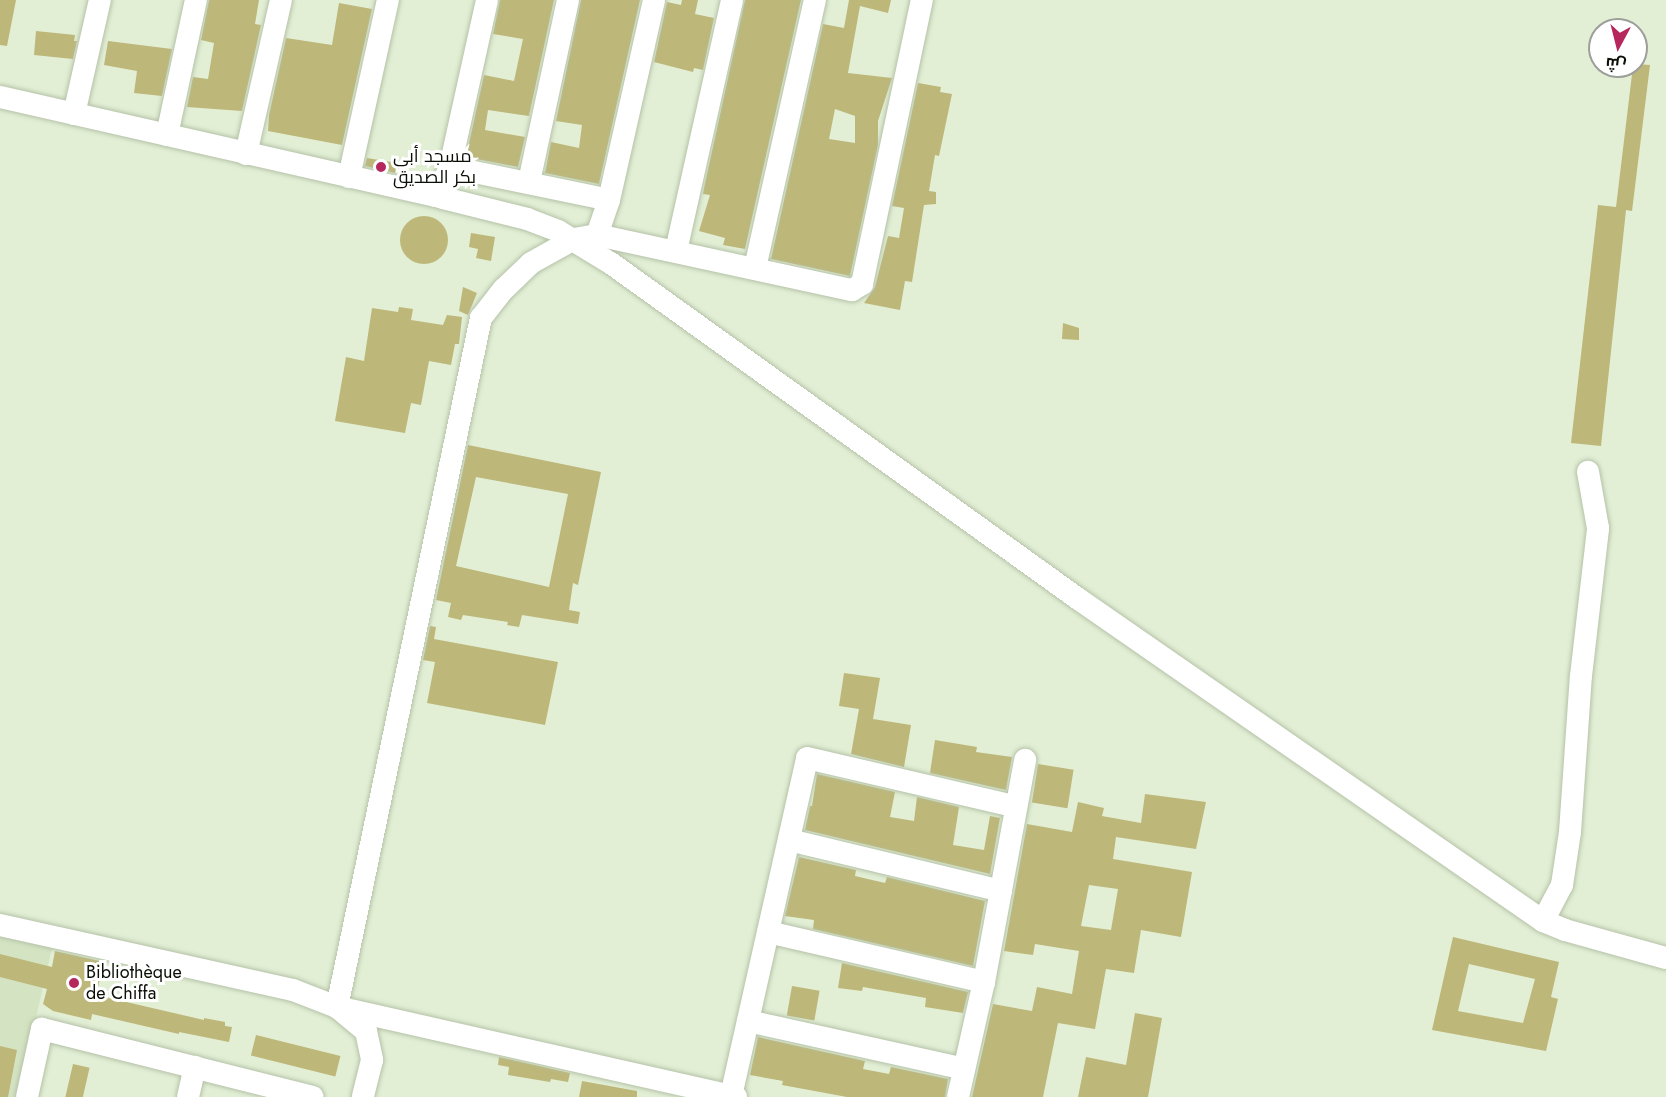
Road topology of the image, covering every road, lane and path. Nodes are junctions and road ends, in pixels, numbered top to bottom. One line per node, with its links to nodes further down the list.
1 (100, 0): 12 (street)
2 (196, 0): 13 (street)
3 (281, 0): 14 (street)
4 (388, 0): 16 (street)
5 (487, 0): 15 (street)
6 (568, 0): 17 (street)
7 (654, 0): 19 (street)
8 (732, 0): 22 (street)
9 (815, 0): 23 (street)
10 (922, 0): 23 (street)
11 (0, 97): 12 (street)
12 (74, 114): 13 (street)
13 (167, 135): 14 (street)
14 (246, 154): 16 (street)
15 (450, 166): 17 (street); 18 (street)
16 (349, 177): 18 (street)
17 (529, 182): 19 (street)
18 (436, 196): 21 (street)
19 (609, 200): 20 (street)
20 (597, 235): 21 (street); 22 (street)
21 (574, 239): 29 (street); 34 (street)
22 (676, 251): 23 (street)
23 (755, 268)
24 (1588, 472): 29 (street)
25 (1025, 760): 26 (street)
26 (1014, 807): 27 (street); 28 (street)
27 (789, 840): 28 (street); 31 (street)
28 (1001, 891): 33 (street)
29 (1544, 921): 32 (street)
30 (0, 925): 34 (street)
31 (768, 932): 33 (street); 35 (street)
32 (1666, 958)
33 (984, 981): 37 (street)
34 (337, 1007): 38 (street); 42 (street)
35 (748, 1021): 37 (street); 38 (street)
36 (195, 1067): 39 (street); 40 (street); 41 (street)
37 (964, 1069): 43 (street)
38 (733, 1096)
39 (27, 1097)
40 (188, 1097)
41 (313, 1097)
42 (363, 1097)
43 (958, 1097)

